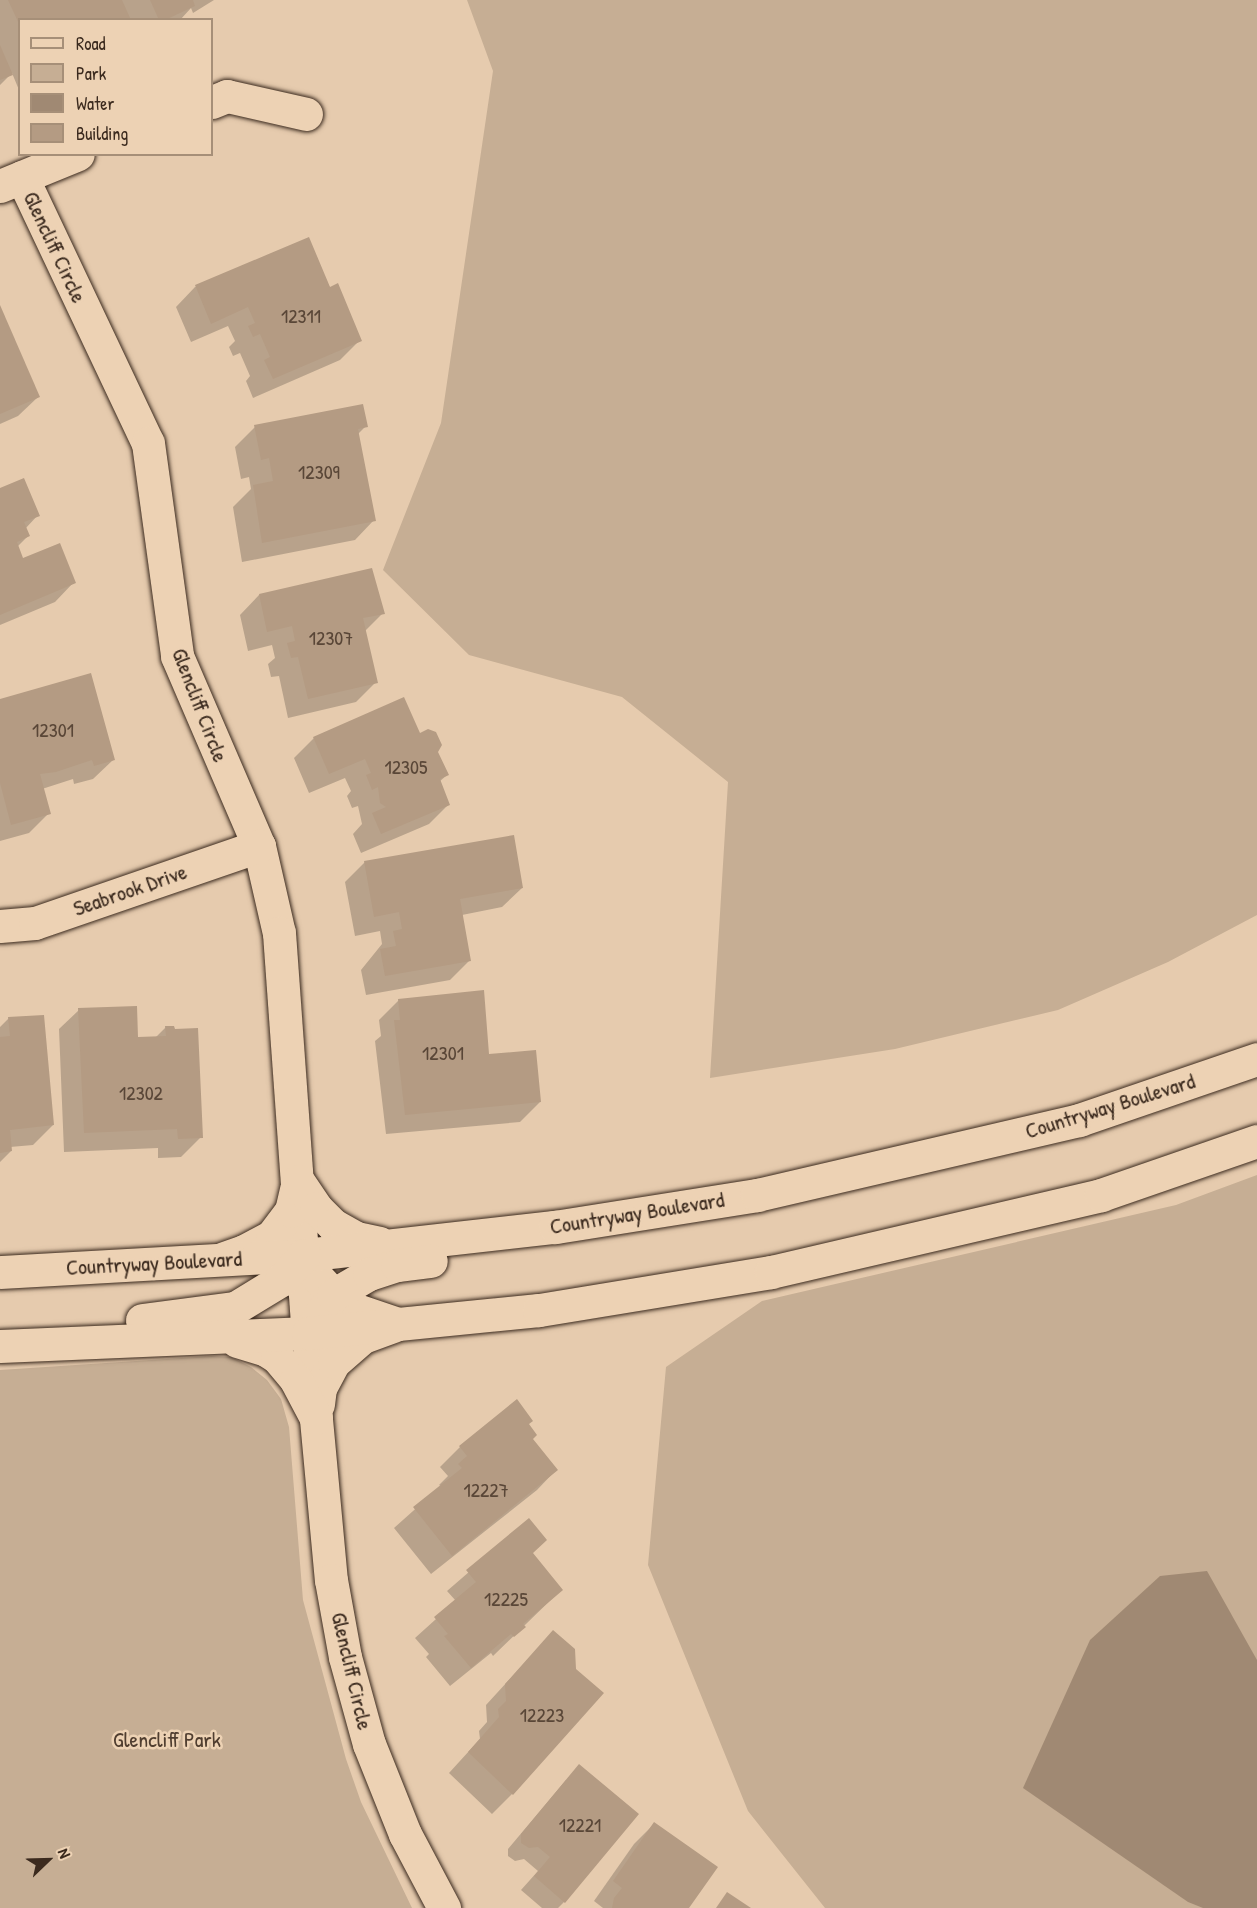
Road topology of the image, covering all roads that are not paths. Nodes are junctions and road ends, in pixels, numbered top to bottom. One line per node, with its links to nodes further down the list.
1 (213, 102): 2 (street)
2 (306, 114)
3 (73, 156): 4 (street)
4 (11, 181): 5 (street, Glencliff Circle)
5 (259, 846): 6 (street, Seabrook Drive); 9 (street, Glencliff Circle)
6 (0, 926)
7 (1257, 1059): 10 (street, Countryway Boulevard)
8 (1257, 1141): 17 (street)
9 (298, 1181): 11 (street); 12 (street, Glencliff Circle); 13 (street, Glencliff Circle)
10 (757, 1195): 11 (street, Countryway Boulevard); 16 (street)
11 (390, 1245): 12 (street, Countryway Boulevard)
12 (304, 1255): 13 (street, Countryway Boulevard); 15 (street); 16 (street, Glencliff Circle); 19 (street, Glencliff Circle)
13 (217, 1260): 14 (street, Countryway Boulevard); 15 (street, Glencliff Circle)
14 (0, 1272)
15 (272, 1285): 18 (street); 19 (street, Glencliff Circle)
16 (333, 1295): 17 (street, Glencliff Circle); 19 (street)
17 (398, 1324): 19 (street); 22 (street, Glencliff Circle)
18 (0, 1327)
19 (308, 1333): 20 (street); 22 (street, Glencliff Circle)
20 (214, 1337): 21 (street); 22 (street)
21 (0, 1346)
22 (316, 1418): 23 (street, Glencliff Circle)
23 (444, 1908)

